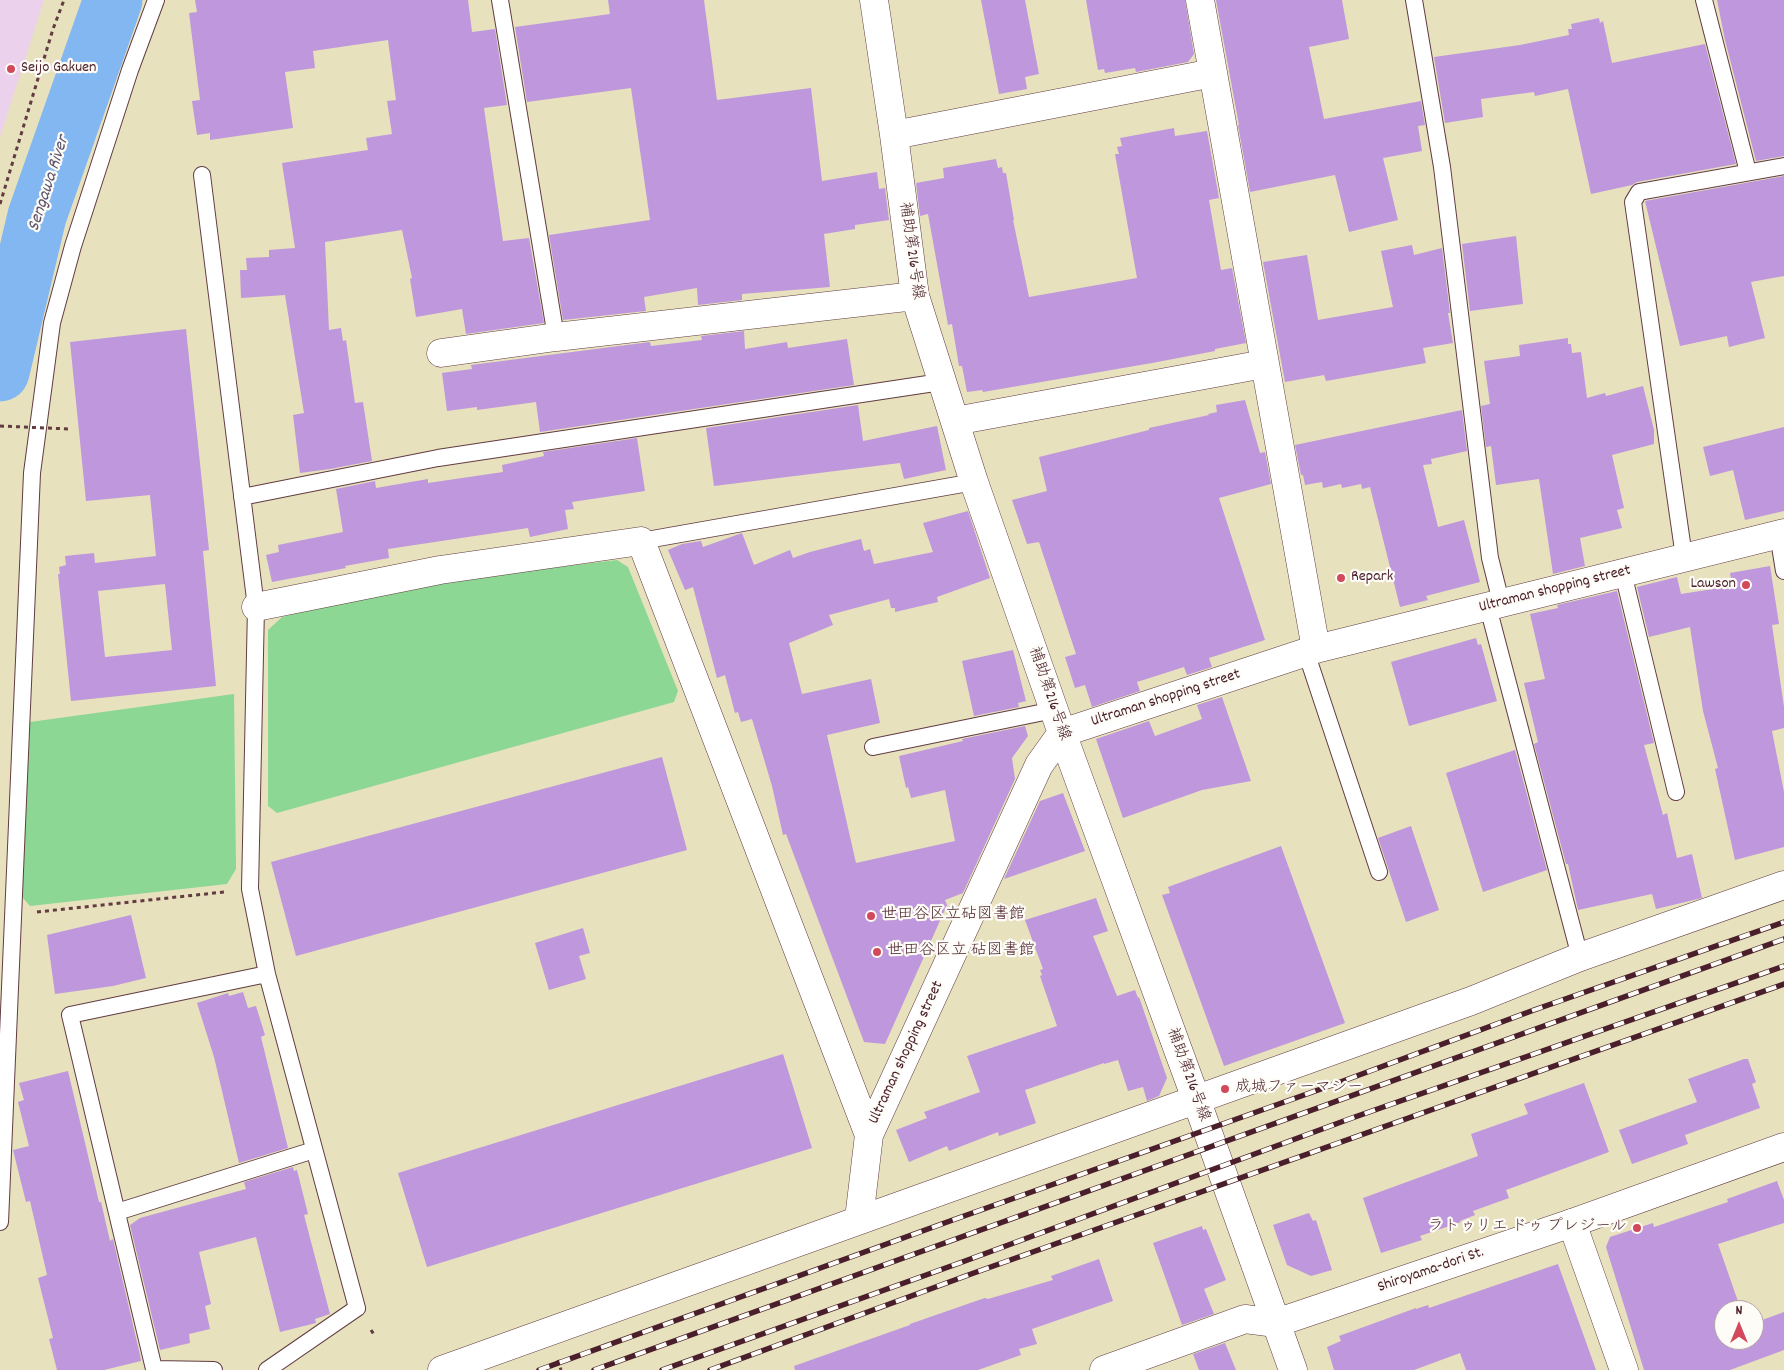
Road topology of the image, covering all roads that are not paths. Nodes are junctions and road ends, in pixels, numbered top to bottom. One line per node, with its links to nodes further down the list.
1 (156, 0): 41 (lane)
2 (500, 0): 13 (lane)
3 (874, 0): 8 (street, 補助第216号線)
4 (1200, 0): 7 (street)
5 (1414, 0): 25 (lane)
6 (1704, 0): 10 (lane)
7 (1213, 73): 8 (street); 15 (street)
8 (894, 135): 12 (street, 補助第216号線)
9 (1784, 166): 10 (lane)
10 (1748, 172): 22 (lane)
11 (202, 175): 19 (lane)
12 (914, 296): 13 (street); 16 (street, 補助第216号線)
13 (556, 337): 14 (street)
14 (441, 352)
15 (1264, 364): 17 (street); 27 (street)
16 (941, 382): 17 (street, 補助第216号線); 19 (lane)
17 (955, 421): 18 (street, 補助第216号線)
18 (974, 482): 21 (lane); 28 (street, 補助第216号線)
19 (242, 497): 26 (lane)
20 (1781, 534): 22 (street, Ultraman shopping street); 23 (lane)
21 (641, 542): 26 (street); 36 (street)
22 (1684, 557): 24 (street, Ultraman shopping street)
23 (1784, 570)
24 (1623, 572): 25 (street, Ultraman shopping street); 30 (lane)
25 (1494, 605): 27 (street, Ultraman shopping street); 33 (lane)
26 (256, 607): 34 (lane)
27 (1311, 650): 28 (street, Ultraman shopping street); 31 (lane)
28 (1058, 721): 29 (lane); 35 (street, 補助第216号線); 36 (street, Ultraman shopping street)
29 (873, 747)
30 (1676, 792)
31 (1379, 872)
32 (1784, 884): 33 (street)
33 (1580, 957): 35 (street)
34 (267, 974): 38 (lane); 39 (lane)
35 (1196, 1099): 40 (street); 43 (street, 補助第216号線)
36 (869, 1135): 40 (street, Ultraman shopping street)
37 (1784, 1148): 42 (street, Shiroyama-dori St.)
38 (314, 1150): 39 (lane); 45 (lane)
39 (117, 1212): 44 (lane)
40 (859, 1220): 46 (street)
41 (0, 1222)
42 (1572, 1223): 43 (street, Shiroyama-dori St.); 49 (street)
43 (1276, 1324): 47 (street); 48 (street, 補助第216号線)
44 (214, 1370)
45 (267, 1370)
46 (442, 1370)
47 (1104, 1370)
48 (1293, 1370)
49 (1624, 1370)

